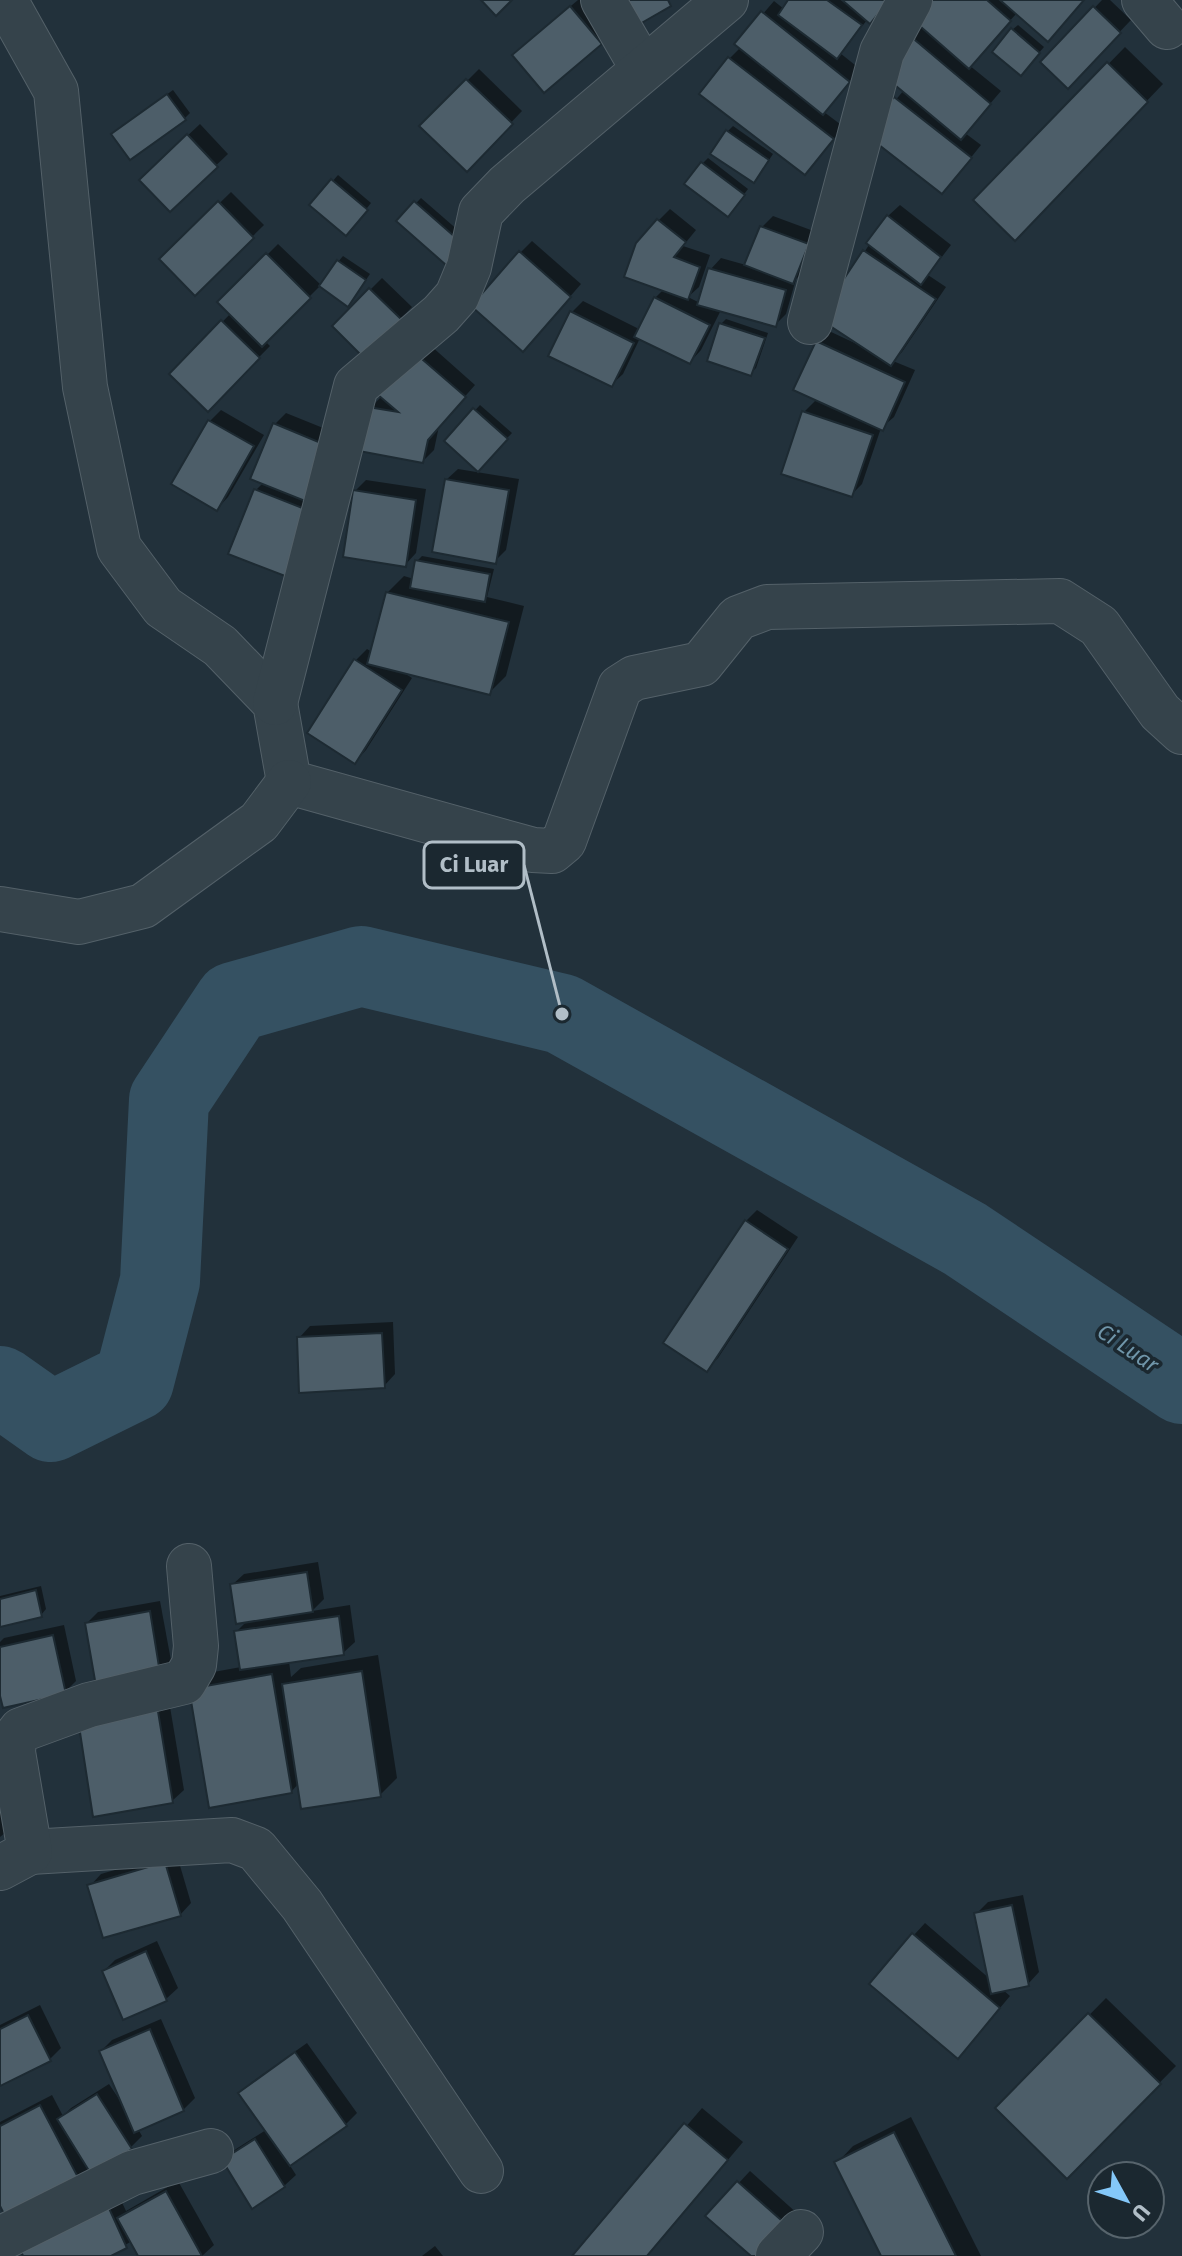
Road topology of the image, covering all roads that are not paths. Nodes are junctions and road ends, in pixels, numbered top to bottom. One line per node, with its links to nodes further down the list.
1 (5, 0): 7 (street)
2 (603, 0): 5 (street)
3 (726, 0): 5 (street)
4 (910, 0): 6 (street)
5 (643, 69): 7 (street)
6 (810, 322)
7 (275, 703): 9 (street)
8 (1182, 732): 9 (street)
9 (289, 782): 10 (street)
10 (0, 909)
11 (189, 1566): 12 (street)
12 (15, 1860): 14 (street)
13 (211, 2151): 15 (street)
14 (481, 2171)
15 (0, 2239)

